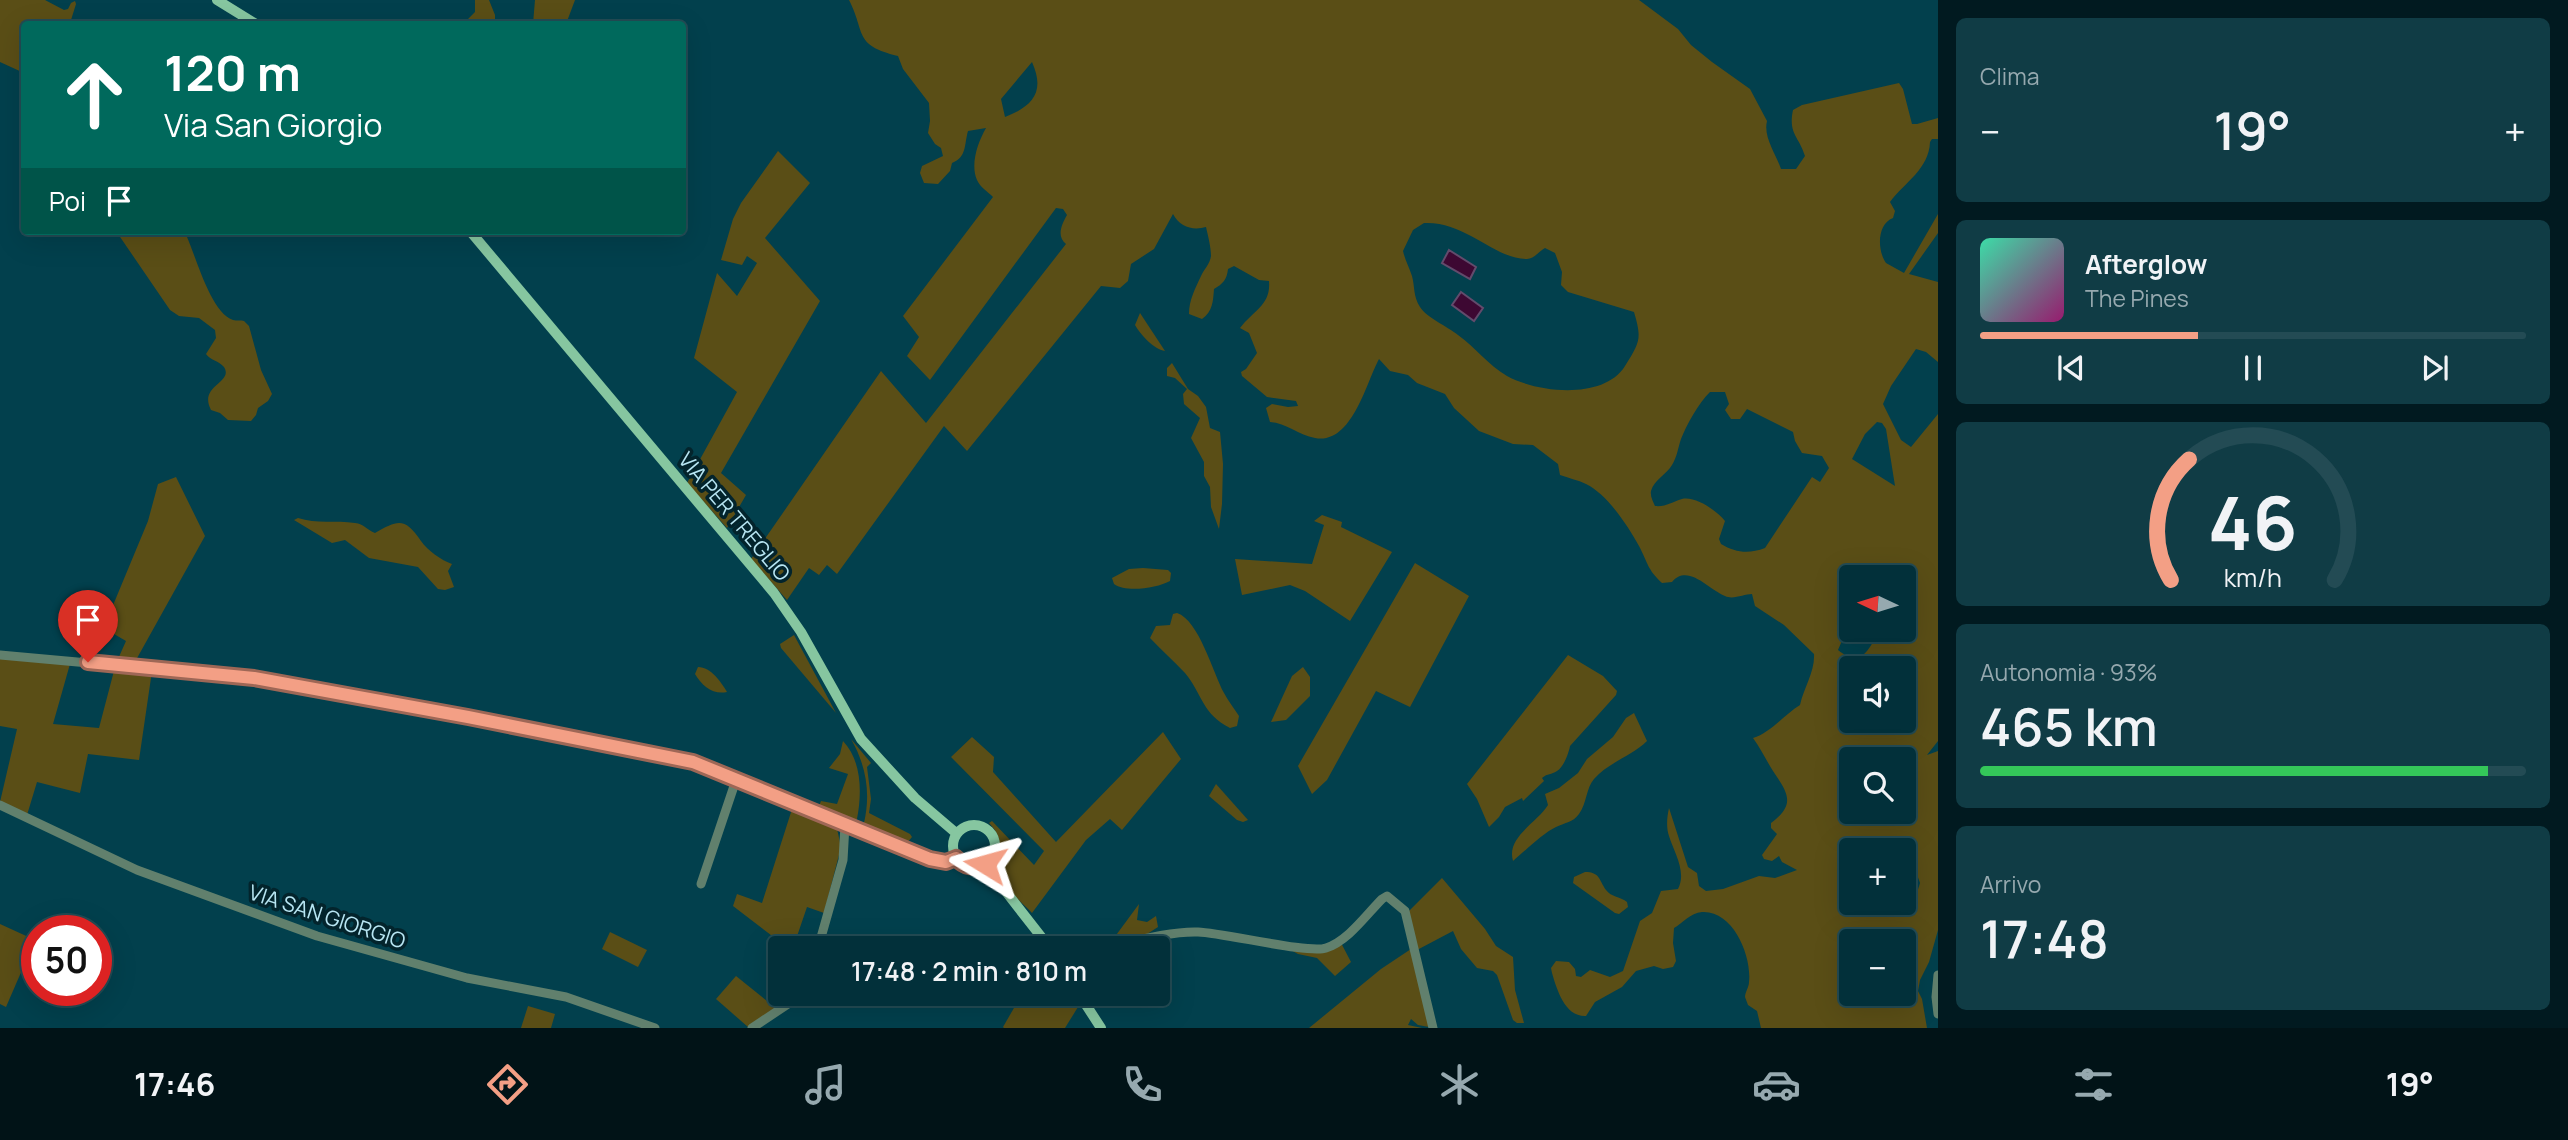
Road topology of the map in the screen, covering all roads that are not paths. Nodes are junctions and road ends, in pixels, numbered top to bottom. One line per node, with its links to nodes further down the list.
1 (217, 0): 2 (main road)
2 (251, 21)
3 (473, 235): 8 (main road, VIA PER TREGLIO)
4 (0, 655): 5 (street)
5 (736, 780): 7 (street); 11 (street)
6 (0, 805): 19 (street, VIA SAN GIORGIO)
7 (845, 825): 9 (street); 12 (street)
8 (956, 833): 9 (main road); 10 (main road)
9 (956, 858): 10 (main road)
10 (988, 862): 13 (main road)
11 (701, 884)
12 (821, 936)
13 (1041, 936)
14 (1170, 936): 22 (street)
15 (1938, 975): 18 (street)
16 (785, 1006): 20 (street)
17 (1087, 1006): 21 (main road)
18 (1938, 1014)
19 (655, 1028)
20 (752, 1028)
21 (1101, 1028)
22 (1433, 1028)

